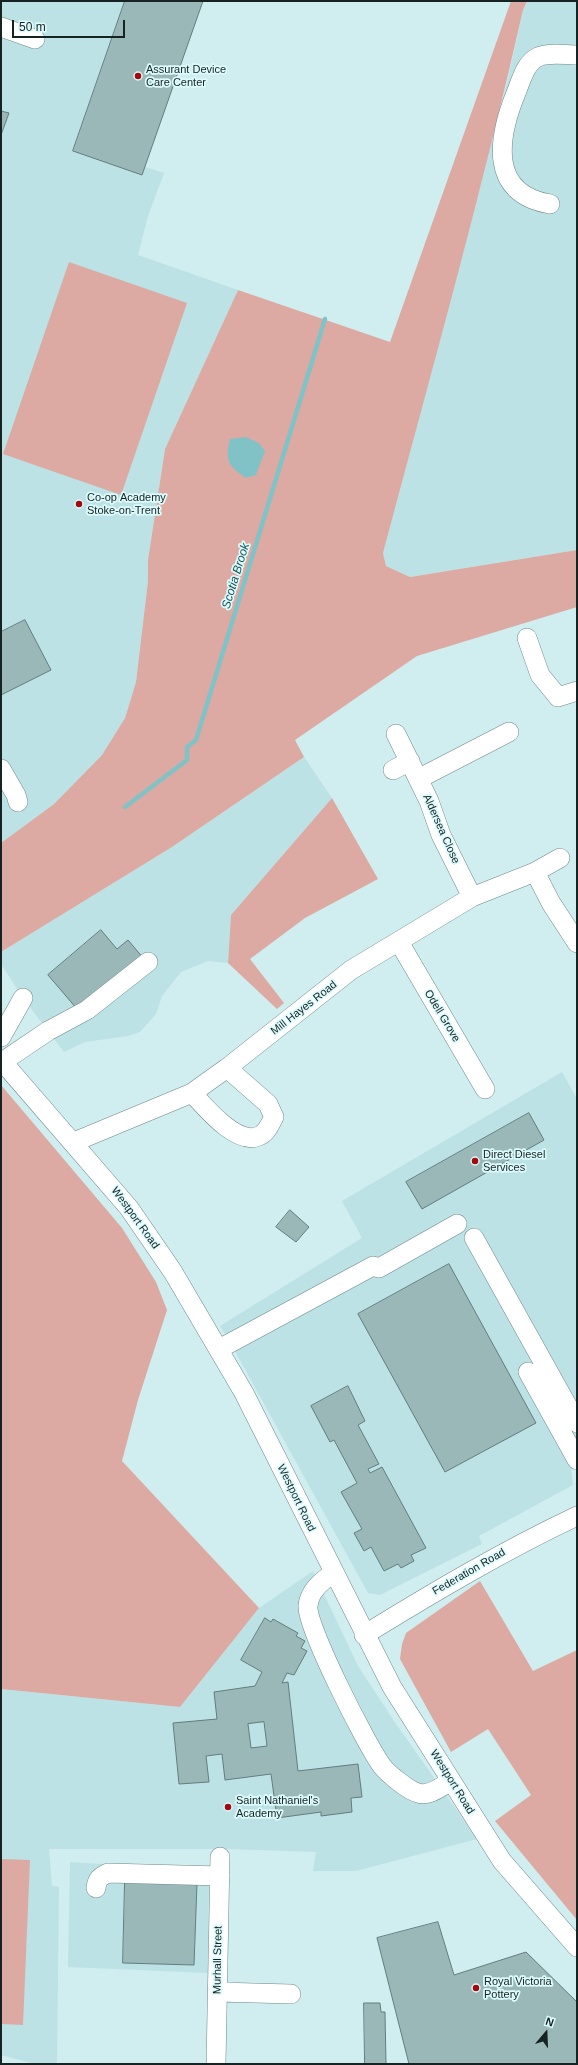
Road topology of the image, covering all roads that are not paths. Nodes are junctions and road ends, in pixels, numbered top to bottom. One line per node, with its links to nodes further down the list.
1 (1, 27): 2 (street)
2 (35, 39)
3 (577, 55): 4 (street)
4 (550, 204)
5 (527, 638): 6 (street)
6 (577, 691)
7 (509, 732): 12 (street)
8 (396, 734): 9 (street, Aldersea Close)
9 (410, 761): 10 (street); 12 (street, Aldersea Close)
10 (393, 770)
11 (2, 772): 13 (street)
12 (418, 779): 16 (street, Aldersea Close)
13 (18, 802)
14 (560, 858): 15 (street, Mill Hayes Road)
15 (535, 872): 16 (street, Mill Hayes Road); 18 (street)
16 (472, 897): 17 (street, Mill Hayes Road)
17 (399, 942): 23 (street, Mill Hayes Road); 24 (street, Odell Grove)
18 (577, 943)
19 (148, 962): 22 (street)
20 (23, 998): 21 (street)
21 (1, 1037)
22 (2, 1061): 26 (street, Westport Road)
23 (227, 1068): 25 (street, Mill Hayes Road); 25 (street)
24 (485, 1088)
25 (192, 1093): 26 (street, Mill Hayes Road)
26 (74, 1142): 29 (street, Westport Road)
27 (457, 1224): 29 (street)
28 (474, 1238): 31 (street)
29 (219, 1349): 34 (street, Westport Road)
30 (528, 1372): 32 (street)
31 (577, 1423)
32 (577, 1460)
33 (577, 1516): 35 (street, Federation Road)
34 (333, 1573): 35 (street, Westport Road); 36 (street)
35 (364, 1635): 36 (street, Westport Road)
36 (451, 1781): 40 (street, Westport Road)
37 (220, 1857): 38 (street, Murhall Street)
38 (220, 1876): 39 (street); 41 (street, Murhall Street)
39 (96, 1888)
40 (577, 1947)
41 (218, 1992): 42 (street); 43 (street, Murhall Street)
42 (291, 1994)
43 (216, 2064)

